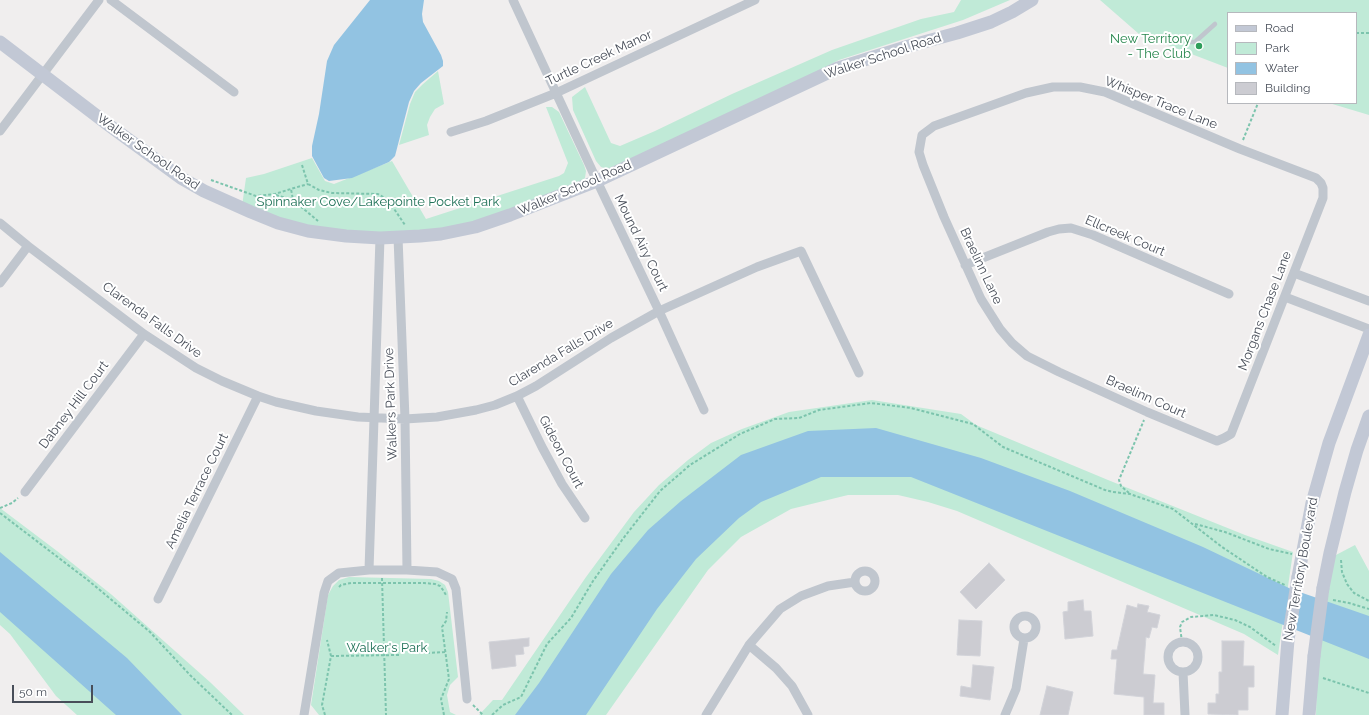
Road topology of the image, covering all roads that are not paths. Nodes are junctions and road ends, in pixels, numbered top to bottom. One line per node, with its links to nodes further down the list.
1 (99, 0): 9 (street)
2 (111, 0): 10 (street)
3 (513, 0): 11 (street, Mound Airy Court)
4 (755, 0): 11 (street, Turtle Creek Manor)
5 (1032, 0): 15 (street, Walker School Road)
6 (1215, 24): 8 (lane)
7 (0, 42): 9 (street, Walker School Road)
8 (1187, 42)
9 (42, 74): 12 (street); 19 (street, Walker School Road)
10 (234, 92)
11 (556, 93): 13 (street, Turtle Creek Manor); 15 (street, Mound Airy Court)
12 (0, 131)
13 (451, 132)
14 (921, 143): 16 (street, Whisper Trace Lane); 21 (street, Braelinn Lane)
15 (597, 181): 18 (street, Walker School Road); 27 (street, Mound Airy Court)
16 (1323, 188): 22 (street, Morgans Chase Lane)
17 (0, 223): 20 (street, Clarenda Falls Drive)
18 (399, 232): 19 (street, Walker School Road); 38 (street, Walkers Park Drive)
19 (380, 238): 37 (street, Walkers Park Drive)
20 (28, 246): 23 (street); 29 (street, Clarenda Falls Drive)
21 (965, 265): 24 (street, Ellcreek Court); 31 (street, Braelinn Lane)
22 (1294, 272): 25 (street, Morgans Chase Lane); 26 (street)
23 (0, 283)
24 (1229, 294)
25 (1285, 297): 28 (street); 39 (street, Morgans Chase Lane)
26 (1369, 301)
27 (659, 311): 32 (street, Clarenda Falls Drive); 34 (street, Clarenda Falls Drive); 35 (street, Mound Airy Court)
28 (1369, 329)
29 (144, 334): 33 (street, Clarenda Falls Drive); 40 (street, Dabney Hill Court)
30 (1369, 335): 55 (street, New Territory Boulevard, bridge)
31 (1059, 372): 39 (street, Braelinn Court)
32 (858, 373)
33 (258, 396): 37 (street, Clarenda Falls Drive); 45 (street, Amelia Terrace Court)
34 (517, 396): 38 (street, Clarenda Falls Drive); 41 (street, Gideon Court)
35 (704, 410)
36 (1369, 416): 56 (street, New Territory Boulevard, bridge)
37 (374, 418): 38 (street, Clarenda Falls Drive); 42 (street, Walkers Park Drive)
38 (405, 418): 43 (street, Walkers Park Drive)
39 (1224, 438)
40 (25, 492)
41 (585, 518)
42 (369, 570): 43 (street); 50 (street)
43 (406, 570): 49 (street)
44 (855, 582): 47 (street)
45 (158, 599)
46 (1024, 639): 53 (street)
47 (749, 645): 51 (street); 52 (street)
48 (1183, 672): 48 (street); 54 (street)
49 (467, 699)
50 (304, 715)
51 (706, 715)
52 (808, 715)
53 (1005, 715)
54 (1185, 715)
55 (1282, 715)
56 (1309, 715)

